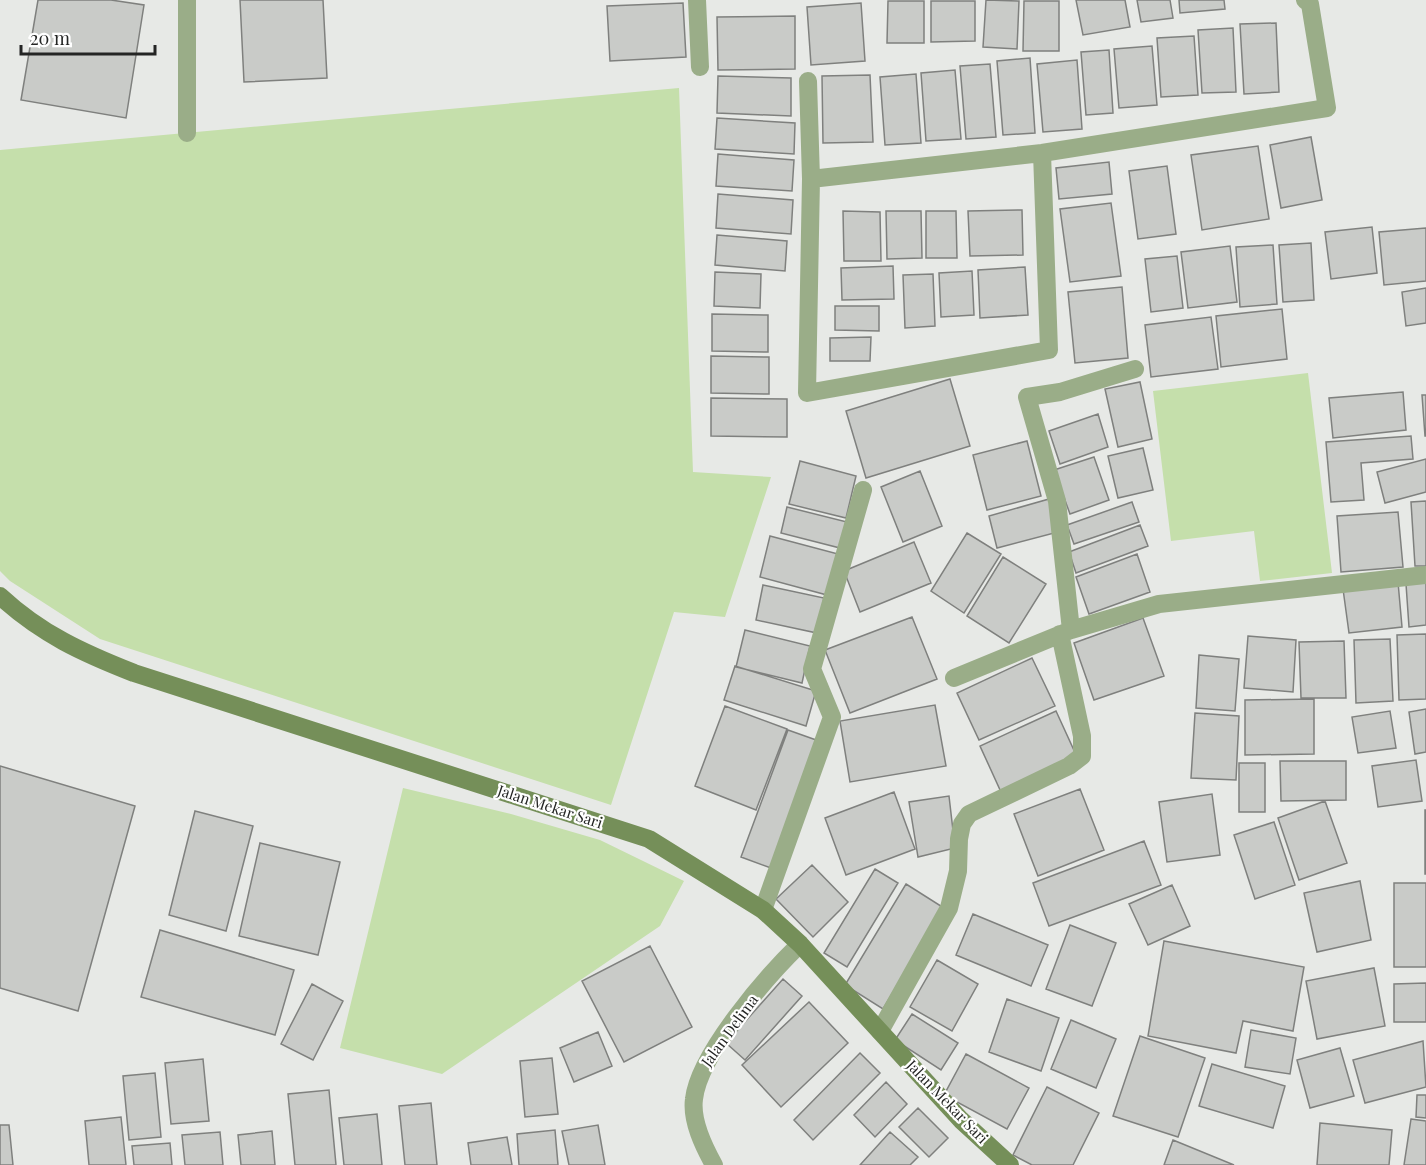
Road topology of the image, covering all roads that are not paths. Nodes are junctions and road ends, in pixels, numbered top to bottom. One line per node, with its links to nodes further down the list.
1 (187, 0): 6 (street)
2 (697, 0): 4 (street)
3 (1305, 0): 7 (street)
4 (700, 67)
5 (808, 81): 8 (street)
6 (187, 133)
7 (1042, 153): 8 (street); 8 (street)
8 (812, 179)
9 (1135, 369): 13 (street)
10 (863, 490): 15 (street)
11 (1426, 575): 13 (street)
12 (0, 596): 15 (street, Jalan Mekar Sari)
13 (1065, 632): 14 (street); 17 (street)
14 (954, 678)
15 (764, 909): 16 (street, Jalan Mekar Sari)
16 (800, 944): 17 (street, Jalan Mekar Sari); 18 (street, Jalan Delima)
17 (880, 1031): 19 (street, Jalan Mekar Sari)
18 (714, 1165)
19 (1010, 1165)

